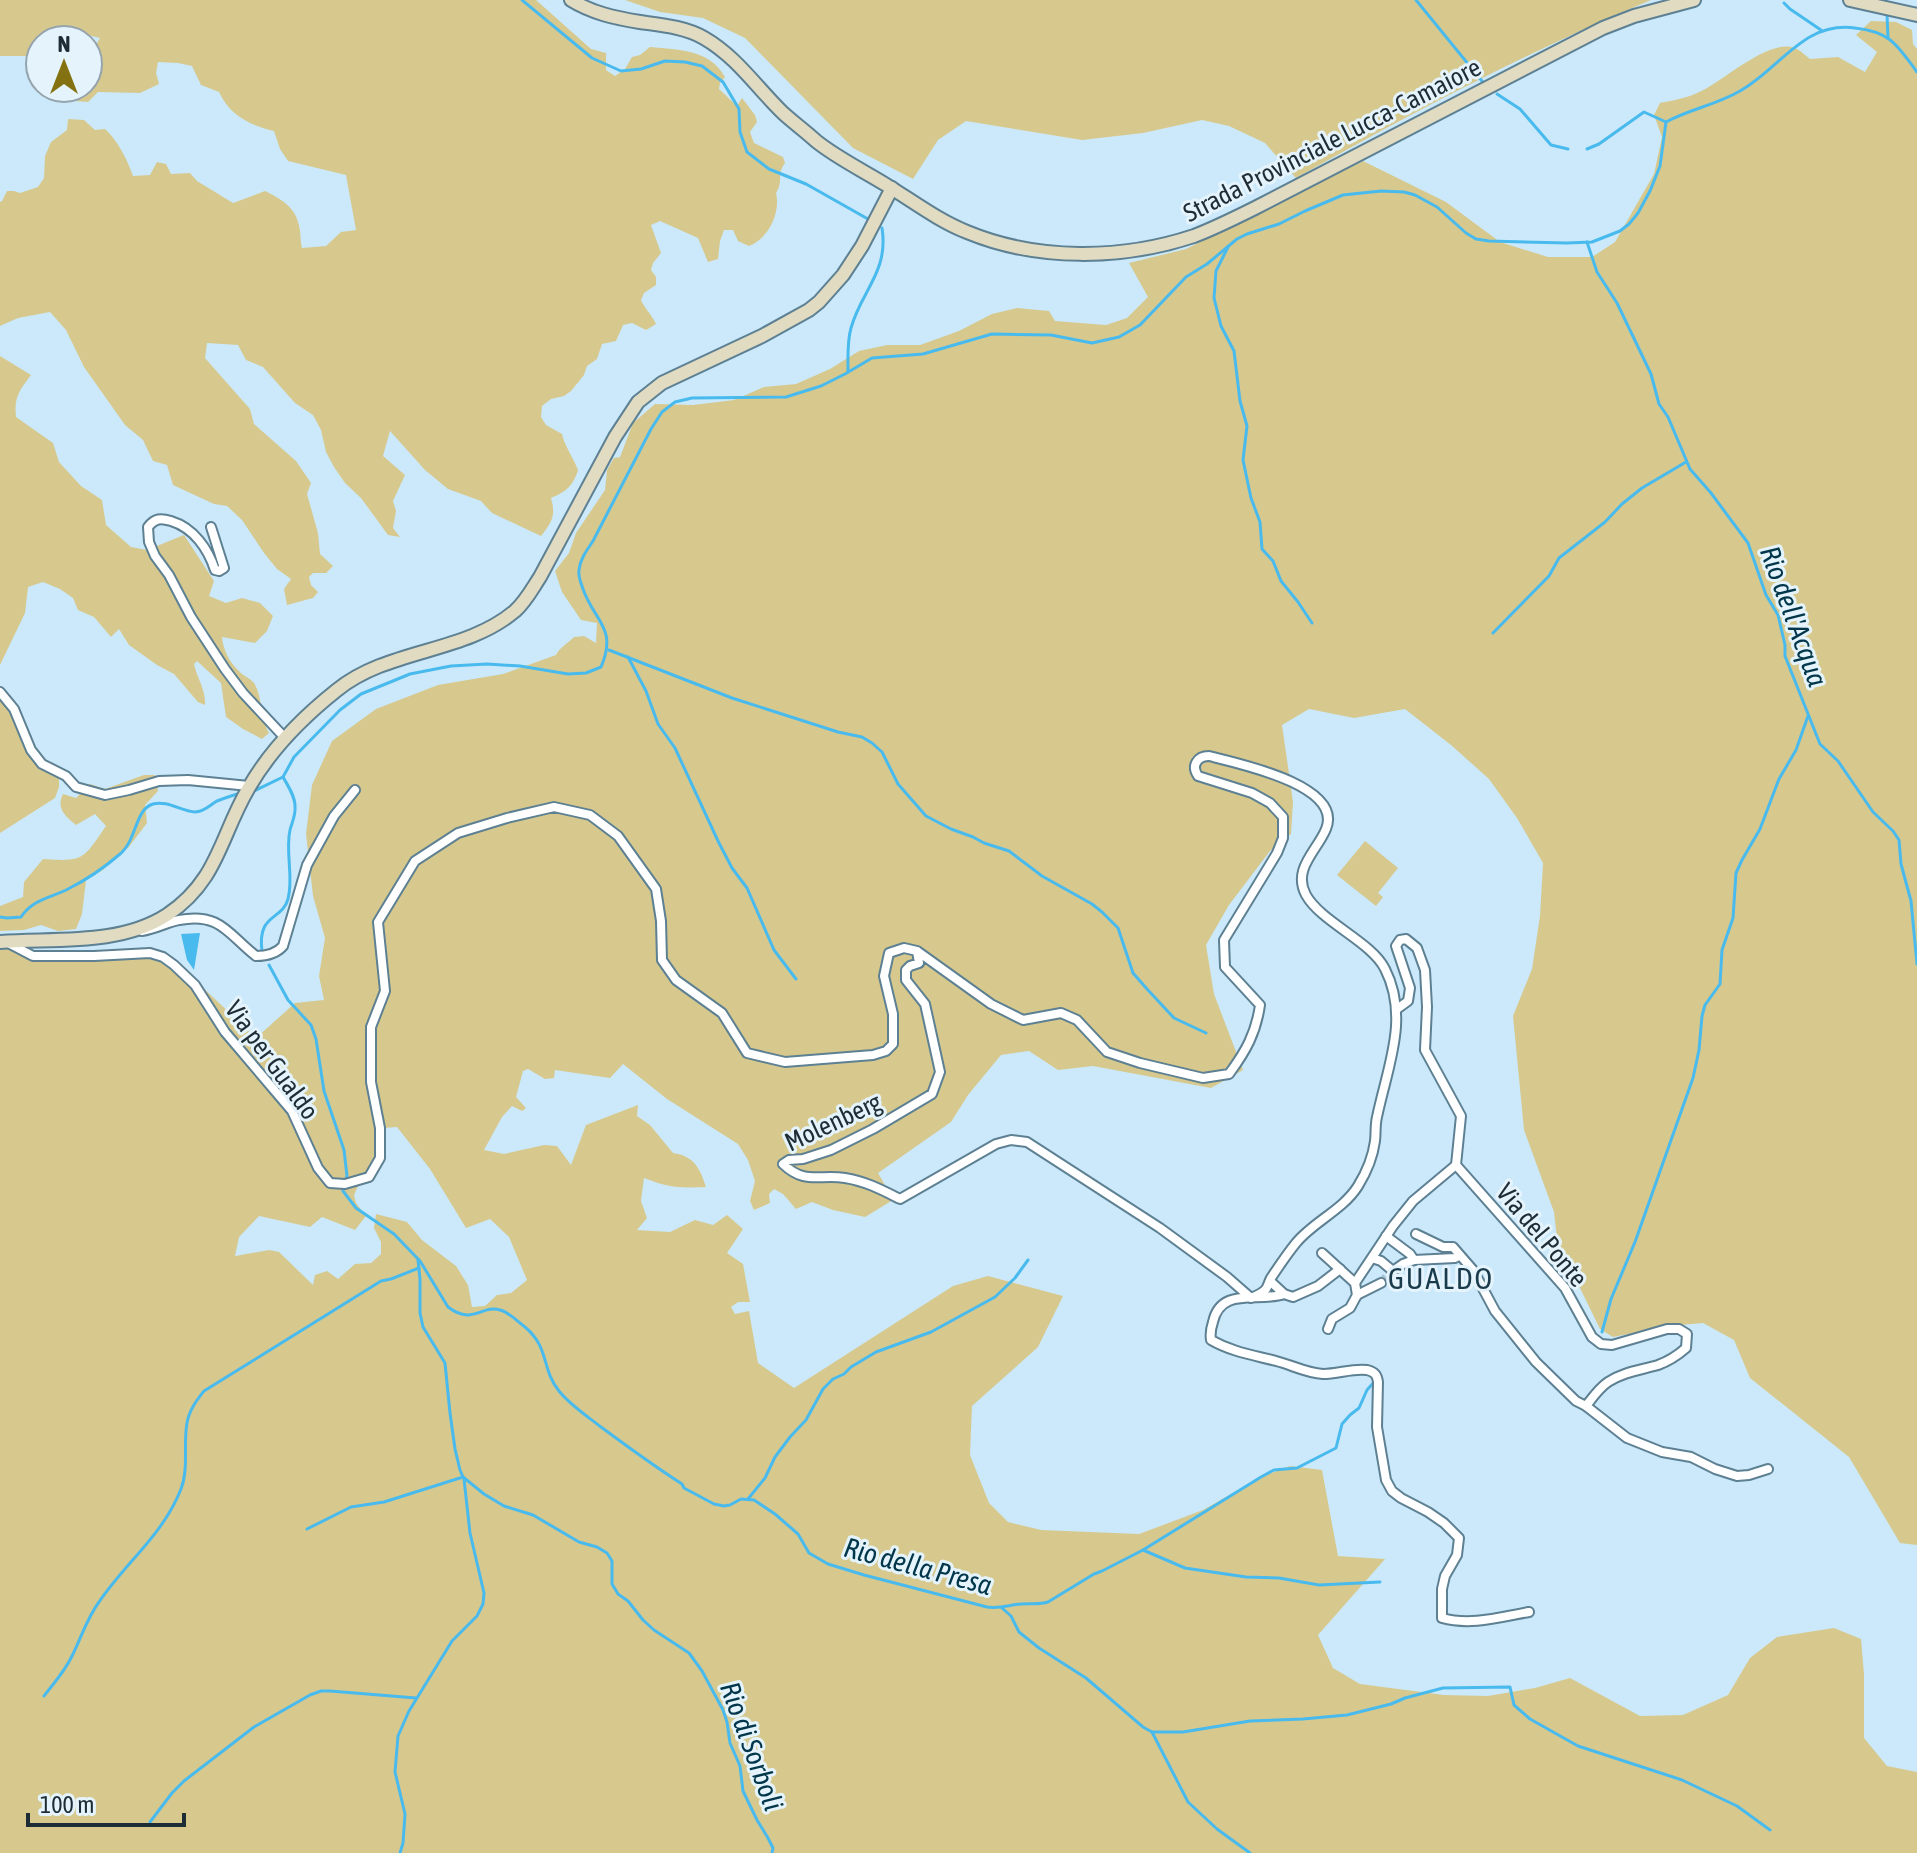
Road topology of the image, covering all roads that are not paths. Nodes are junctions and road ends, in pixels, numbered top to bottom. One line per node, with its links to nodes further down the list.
1 (571, 0): 5 (main road, Strada Provinciale Lucca-Camaiore)
2 (1694, 0): 5 (main road, Strada Provinciale Lucca-Camaiore)
3 (1850, 0): 4 (main road)
4 (1917, 15)
5 (892, 188): 8 (main road)
6 (211, 527): 8 (street)
7 (0, 692): 10 (street)
8 (285, 738): 10 (main road)
9 (355, 790): 11 (street)
10 (246, 792): 11 (main road)
11 (130, 931): 12 (main road)
12 (3, 942): 13 (street, Via per Gualdo)
13 (917, 951): 14 (street); 28 (street, Molenberg)
14 (1397, 1009): 15 (street); 23 (street)
15 (1456, 1165): 17 (street); 30 (street, Via del Ponte)
16 (1416, 1234): 19 (street)
17 (1386, 1236): 20 (street); 21 (street)
18 (1322, 1253): 22 (street)
19 (1459, 1256): 21 (street); 30 (street)
20 (1372, 1258): 21 (street); 24 (street)
21 (1414, 1260)
22 (1340, 1269): 24 (street); 26 (street)
23 (1270, 1281): 26 (street); 28 (street)
24 (1355, 1283): 27 (street)
25 (1381, 1283): 27 (street)
26 (1284, 1294): 28 (street)
27 (1357, 1295): 29 (street)
28 (1251, 1298): 32 (street)
29 (1328, 1329)
30 (1586, 1406): 31 (street)
31 (1768, 1469)
32 (1529, 1612)

